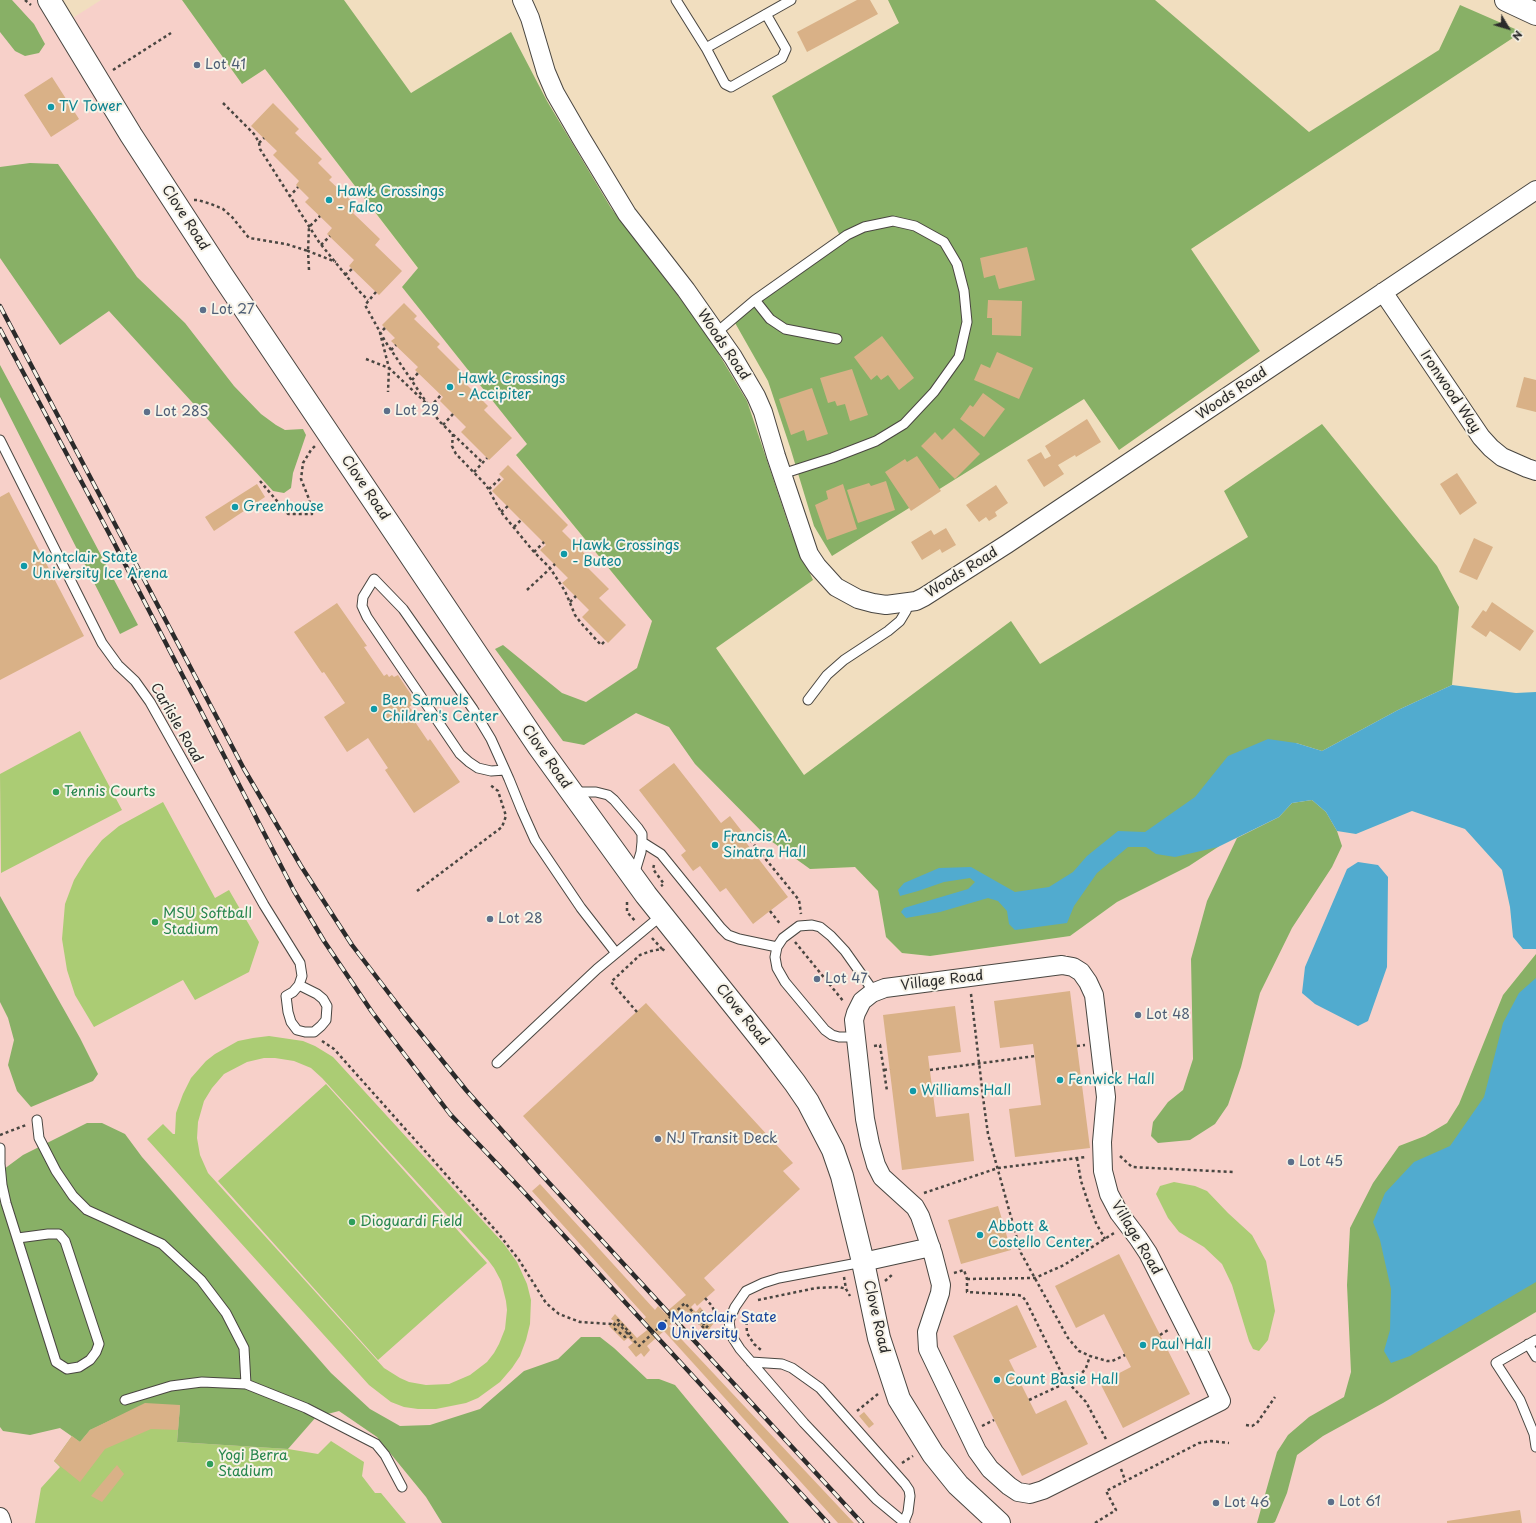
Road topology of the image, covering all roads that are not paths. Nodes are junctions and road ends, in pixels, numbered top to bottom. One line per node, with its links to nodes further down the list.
1 (522, 0): 12 (street, Woods Road)
2 (676, 0): 8 (lane)
3 (791, 0): 6 (lane)
4 (1506, 0): 7 (street)
5 (48, 2): 20 (street, Clove Road)
6 (766, 14): 8 (lane); 8 (lane)
7 (1536, 14)
8 (706, 48)
9 (1536, 190): 10 (street, Woods Road)
10 (1383, 292): 15 (street, Ironwood Way); 17 (street, Woods Road)
11 (755, 300): 12 (lane); 13 (lane); 16 (lane)
12 (716, 333): 16 (street, Woods Road)
13 (837, 339)
14 (0, 440): 26 (lane, Carlisle Road)
15 (1536, 470)
16 (782, 474): 17 (street, Woods Road)
17 (909, 602): 18 (lane)
18 (808, 700)
19 (505, 770): 19 (lane); 25 (lane)
20 (571, 792): 21 (lane); 22 (street, Clove Road)
21 (642, 842): 22 (lane); 24 (lane)
22 (633, 876): 23 (street, Clove Road)
23 (662, 915): 25 (lane); 35 (street, Clove Road)
24 (777, 947): 27 (lane); 28 (lane)
25 (616, 953): 29 (lane)
26 (299, 985): 26 (lane)
27 (874, 992): 28 (street, Village Road); 34 (street, Village Road)
28 (861, 1042): 34 (street, Village Road)
29 (497, 1063)
30 (37, 1120): 39 (lane)
31 (0, 1148): 32 (lane)
32 (0, 1164): 33 (lane)
33 (18, 1238): 33 (lane)
34 (931, 1247): 35 (street)
35 (863, 1262): 38 (lane); 46 (street, Clove Road)
36 (1532, 1342): 37 (lane); 41 (lane)
37 (1536, 1357)
38 (751, 1362): 45 (lane); 45 (lane)
39 (246, 1384): 40 (lane); 42 (lane)
40 (125, 1400)
41 (1536, 1444)
42 (402, 1487)
43 (0, 1517): 44 (street)
44 (2, 1523)
45 (905, 1523)
46 (999, 1523)

